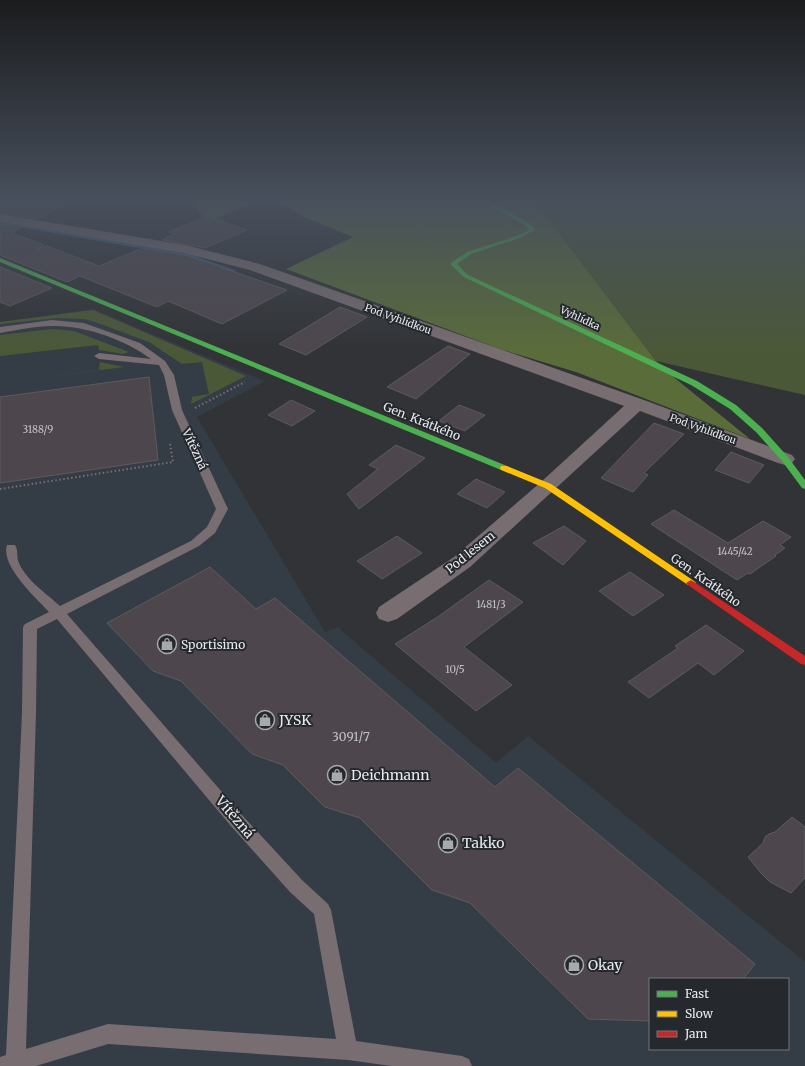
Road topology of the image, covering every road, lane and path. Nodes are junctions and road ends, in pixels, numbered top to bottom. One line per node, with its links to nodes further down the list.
1 (184, 250): 10 (street, Pod Vyhlídkou)
2 (438, 250): 5 (path)
3 (479, 250): 5 (street)
4 (0, 260): 9 (street, Gen. Krátkého)
5 (453, 264): 12 (street, Vyhlídka)
6 (0, 330): 8 (lane)
7 (99, 356): 8 (lane)
8 (162, 363): 11 (lane, Vítězná)
9 (267, 370): 11 (path); 13 (street, Gen. Krátkého)
10 (637, 404): 12 (street, Pod Vyhlídkou); 13 (street, Pod lesem)
11 (179, 415): 15 (path); 17 (lane, Vítězná)
12 (785, 459): 14 (street, Vyhlídka)
13 (548, 486): 18 (street, Pod lesem); 19 (street, Gen. Krátkého)
14 (805, 486)
15 (0, 489)
16 (11, 548): 17 (lane, Vítězná)
17 (59, 613): 20 (lane, Vítězná); 21 (lane, Vítězná)
18 (388, 613)
19 (805, 661)
20 (348, 1050): 21 (lane, Vítězná); 22 (lane, Vítězná)
21 (9, 1064)
22 (462, 1066)

